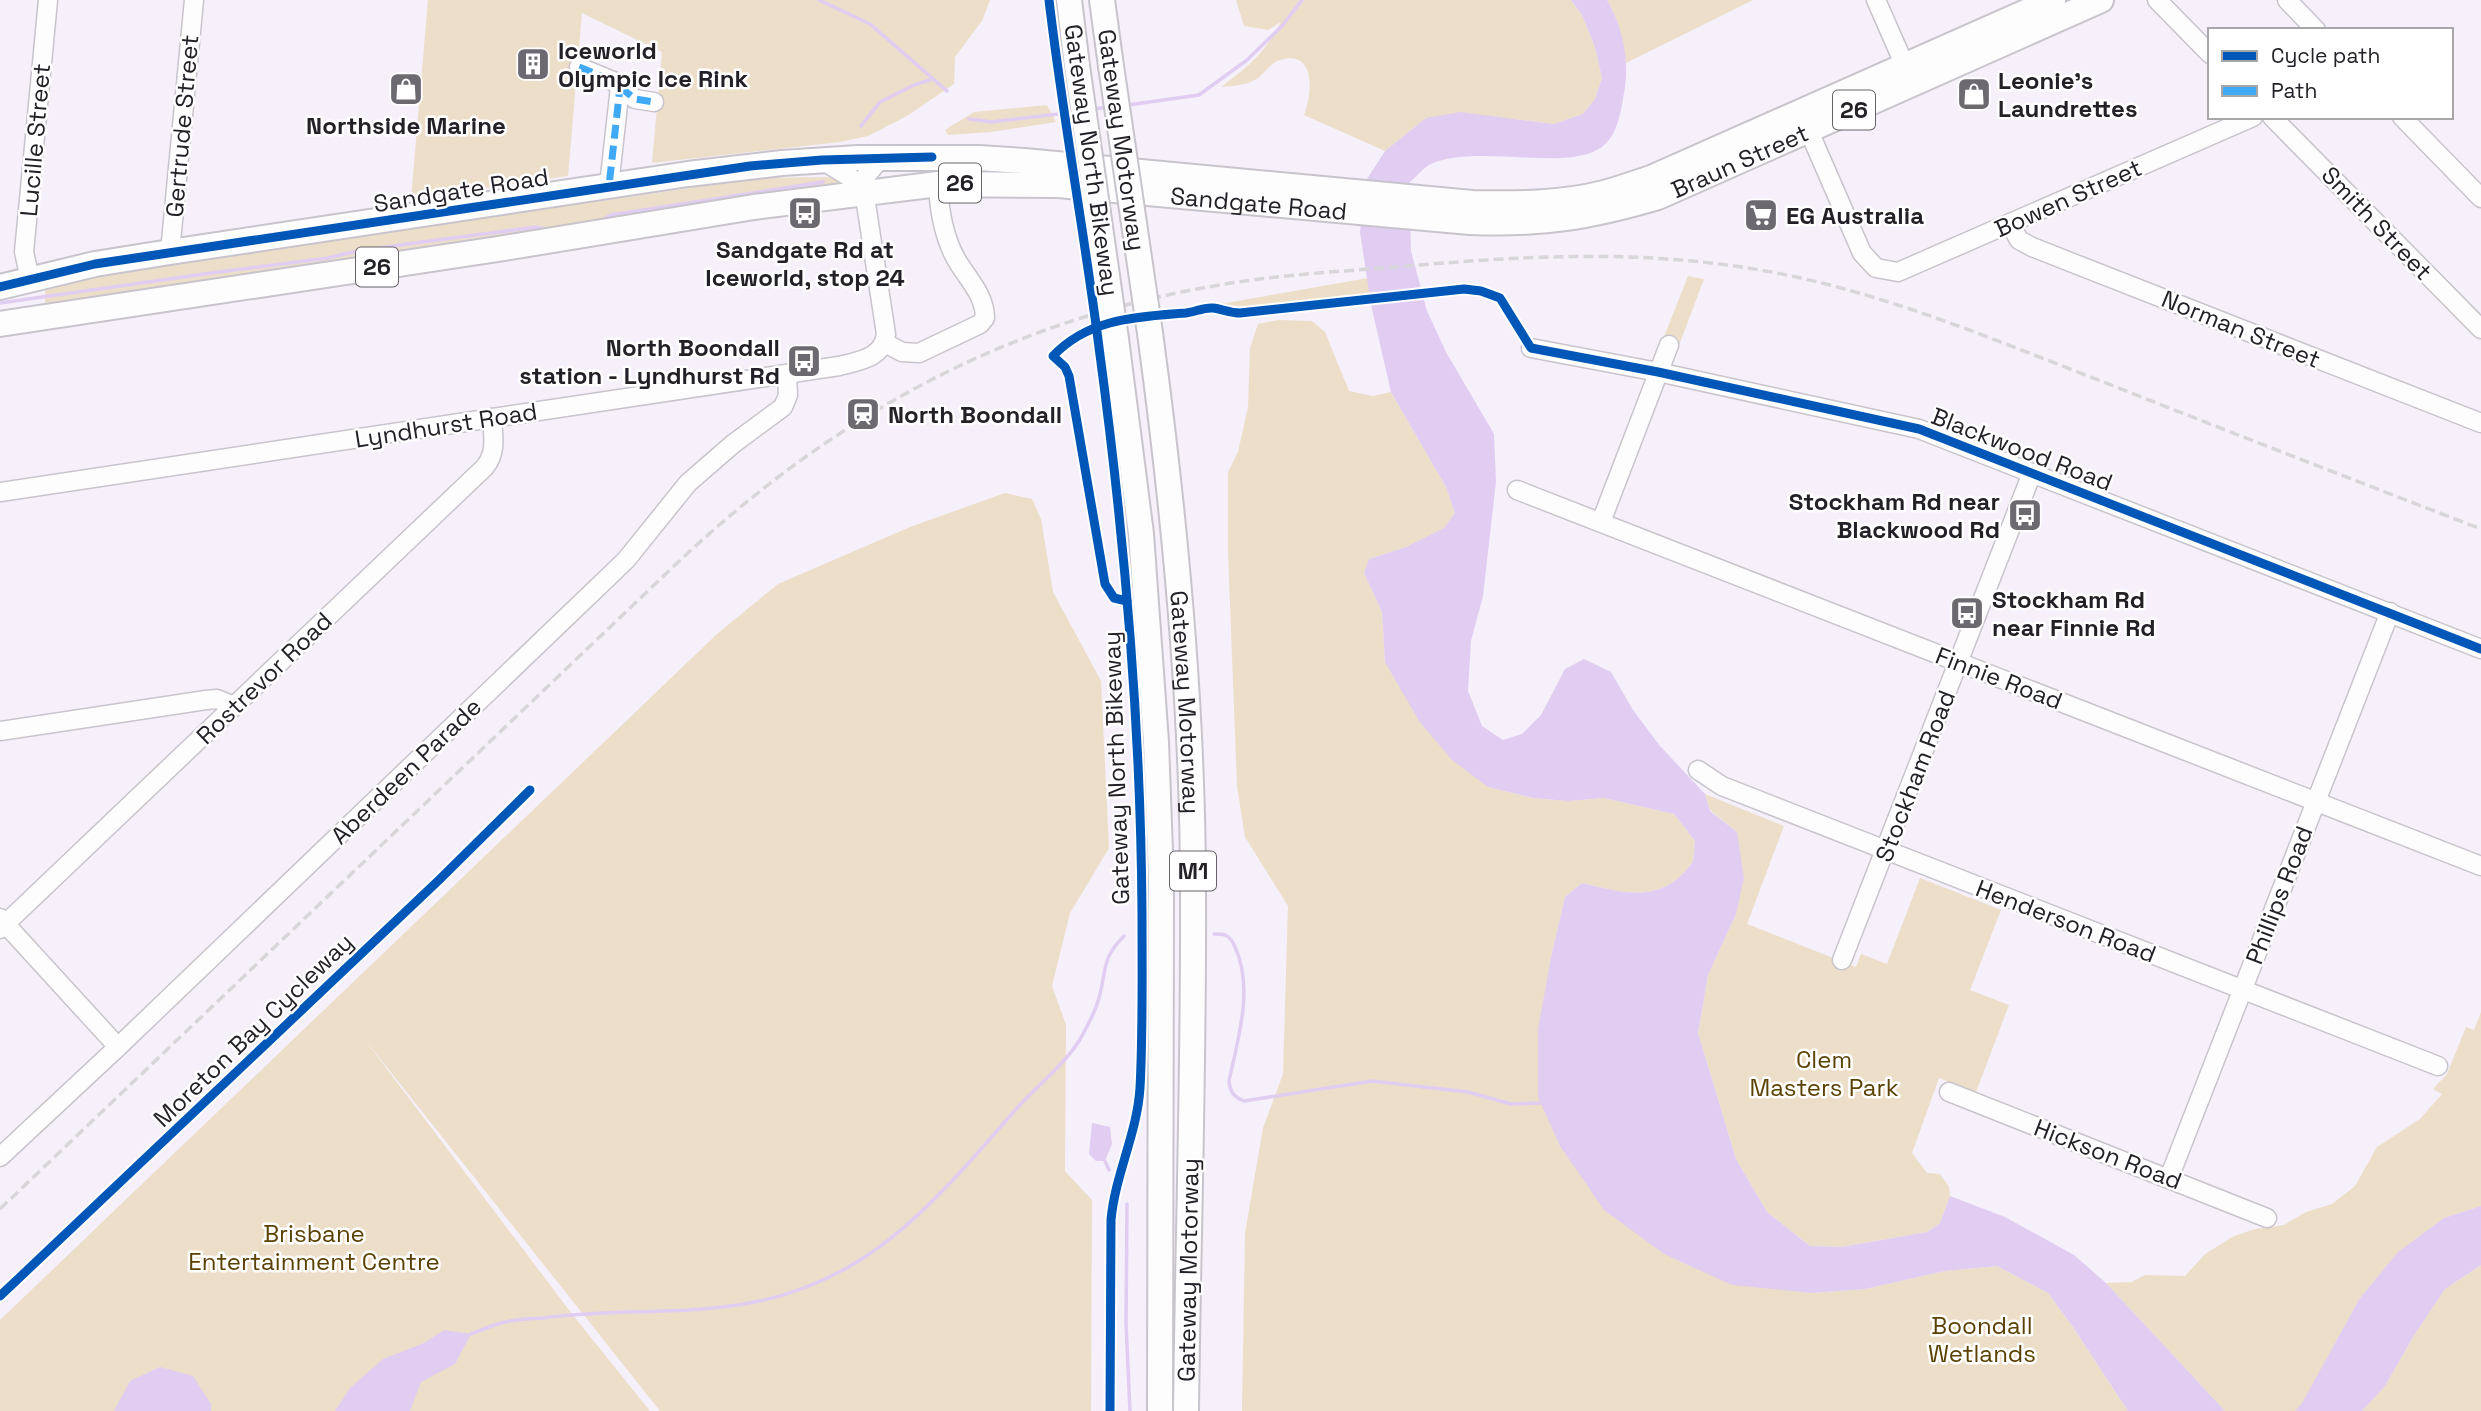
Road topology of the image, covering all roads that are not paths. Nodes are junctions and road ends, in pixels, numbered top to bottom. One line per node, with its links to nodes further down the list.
1 (48, 0): 30 (street, Lucille Street)
2 (194, 0): 29 (street, Gertrude Street)
3 (1069, 0): 63 (highway, Gateway Motorway / M1, bridge)
4 (1102, 0): 64 (highway, Gateway Motorway / M1, bridge)
5 (1876, 0): 12 (street)
6 (2101, 0): 9 (highway, Braun Street / 26)
7 (2157, 0): 11 (street)
8 (2287, 0): 10 (street)
9 (2060, 5): 12 (highway, Braun Street / 26); 19 (highway, Braun Street / 26)
10 (2314, 28)
11 (2208, 52)
12 (1905, 66): 19 (highway, Braun Street / 26)
13 (579, 67): 14 (street)
14 (620, 87): 15 (street); 23 (street)
15 (654, 102)
16 (2248, 119): 28 (street, Bowen Street)
17 (2274, 119): 33 (street, Smith Street)
18 (2404, 119): 25 (street)
19 (1804, 121): 27 (highway, Braun Street / 26); 28 (street, Bowen Street)
20 (881, 158): 21 (highway, Sandgate Road / 26); 24 (street); 26 (highway, Sandgate Road / 26)
21 (822, 160): 23 (highway, Sandgate Road / 26); 24 (street)
22 (939, 184): 24 (highway, Sandgate Road / 26); 26 (highway, Sandgate Road / 26); 34 (street)
23 (610, 186): 29 (highway, Sandgate Road / 26)
24 (862, 192): 32 (highway, Sandgate Road / 26); 34 (street)
25 (2481, 198)
26 (1343, 201): 27 (highway, Sandgate Road / 26)
27 (1604, 203)
28 (2010, 223): 40 (street, Norman Street)
29 (170, 252): 30 (highway, Sandgate Road / 26)
30 (30, 279): 31 (highway, Sandgate Road / 26)
31 (0, 287)
32 (0, 324)
33 (2481, 329)
34 (885, 343): 38 (street, Lyndhurst Road)
35 (1669, 345): 37 (street)
36 (1531, 348): 37 (street, Blackwood Road)
37 (1658, 372): 41 (street, Blackwood Road); 44 (street)
38 (787, 374): 39 (street, Lyndhurst Road); 57 (street, Aberdeen Parade)
39 (492, 418): 43 (street, Lyndhurst Road); 48 (street, Rostrevor Road)
40 (2481, 423)
41 (2032, 474): 45 (street, Blackwood Road); 47 (street, Stockham Road)
42 (1517, 490): 44 (street, Finnie Road)
43 (0, 492)
44 (1601, 522): 47 (street, Finnie Road)
45 (2390, 612): 46 (street, Blackwood Road); 51 (street, Phillips Road)
46 (2481, 649)
47 (1959, 663): 51 (street, Finnie Road); 52 (street, Stockham Road)
48 (234, 706): 49 (street); 54 (street, Rostrevor Road)
49 (0, 731)
50 (1698, 770): 52 (street, Henderson Road)
51 (2315, 802): 53 (street, Finnie Road); 56 (street, Phillips Road)
52 (1885, 850): 55 (street, Stockham Road); 56 (street, Henderson Road)
53 (2481, 866)
54 (2, 924): 57 (street)
55 (1842, 960)
56 (2241, 989): 58 (street, Henderson Road); 61 (street, Phillips Road)
57 (118, 1047): 60 (street, Aberdeen Parade)
58 (2438, 1066)
59 (1949, 1092): 61 (street, Hickson Road)
60 (0, 1157)
61 (2169, 1178): 62 (street, Hickson Road)
62 (2267, 1217)
63 (1160, 1411)
64 (1186, 1411)

